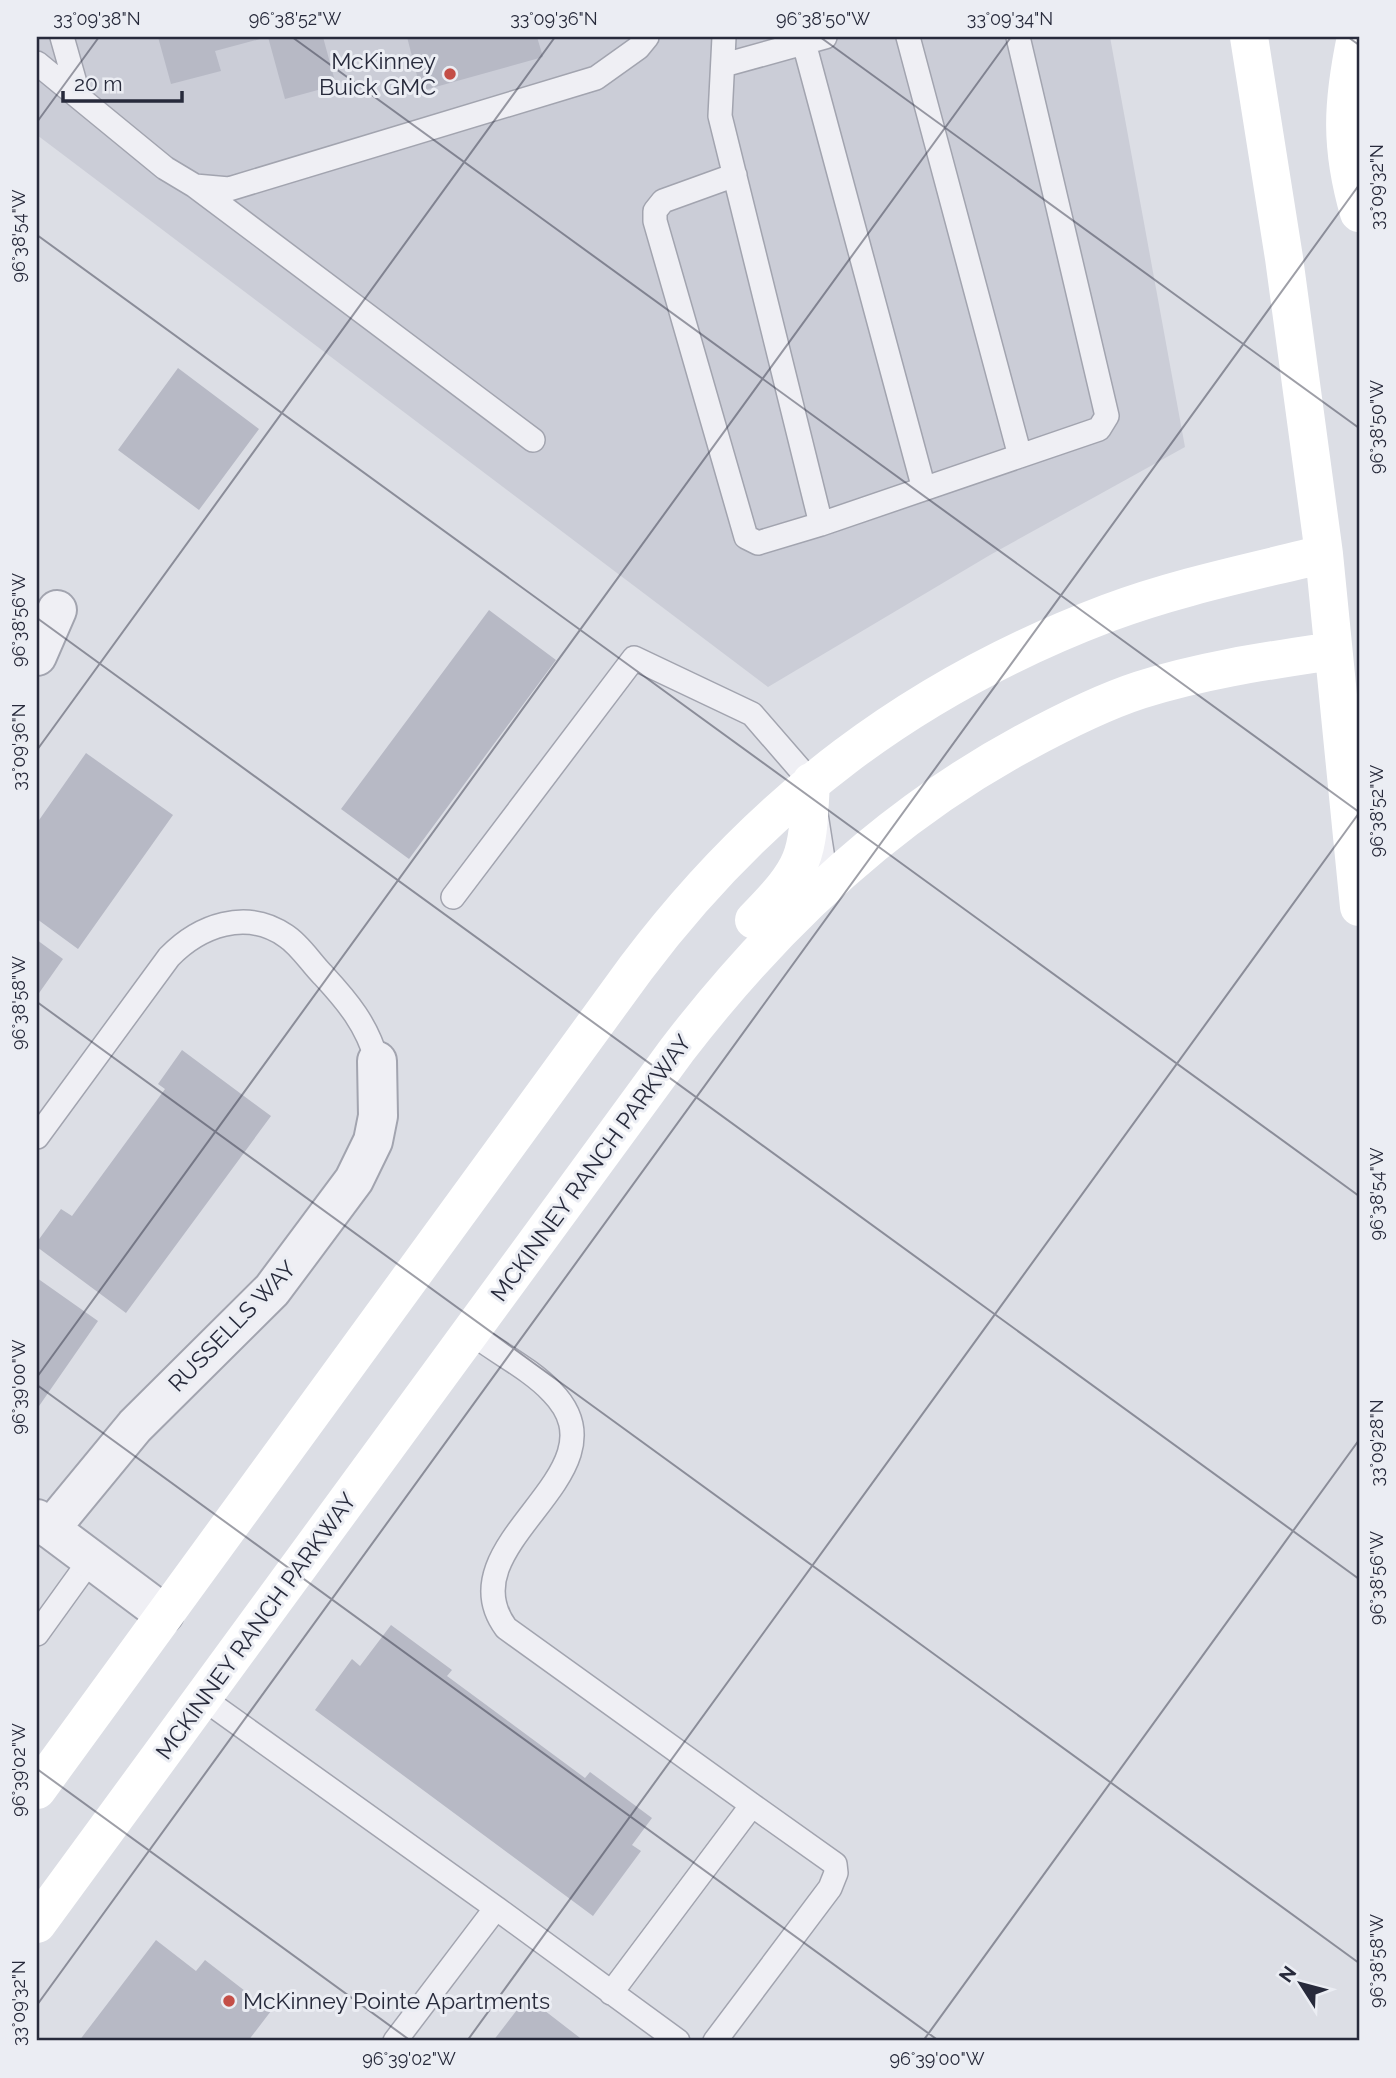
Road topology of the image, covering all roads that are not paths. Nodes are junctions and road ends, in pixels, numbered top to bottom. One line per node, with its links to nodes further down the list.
1 (62, 37): 11 (lane)
2 (647, 37): 13 (lane)
3 (724, 37): 10 (lane)
4 (908, 37): 16 (lane)
5 (1018, 37): 16 (lane)
6 (1249, 37): 19 (main road)
7 (1356, 37): 14 (main road)
8 (815, 40): 10 (lane); 17 (lane)
9 (37, 63): 11 (lane)
10 (724, 65): 12 (lane)
11 (79, 97): 13 (lane)
12 (735, 175): 18 (lane); 18 (lane)
13 (195, 186): 15 (lane)
14 (1359, 213)
15 (533, 440)
16 (1020, 456): 17 (lane)
17 (924, 489): 18 (lane)
18 (821, 524)
19 (1324, 554): 21 (main road); 23 (main road)
20 (57, 610): 22 (street)
21 (1332, 651): 24 (main road, MCKINNEY RANCH PARKWAY); 26 (main road)
22 (37, 656)
23 (811, 782): 24 (lane); 25 (lane); 27 (main road); 33 (main road)
24 (827, 884): 27 (main road, MCKINNEY RANCH PARKWAY)
25 (453, 897)
26 (1359, 906)
27 (713, 1004): 30 (main road, MCKINNEY RANCH PARKWAY)
28 (377, 1061): 29 (lane); 31 (street, RUSSELLS WAY)
29 (37, 1137)
30 (470, 1332): 35 (main road, MCKINNEY RANCH PARKWAY); 37 (lane)
31 (43, 1524): 32 (street)
32 (92, 1559): 33 (street); 34 (lane)
33 (164, 1614): 36 (main road)
34 (37, 1633)
35 (204, 1699): 38 (lane); 39 (main road, MCKINNEY RANCH PARKWAY)
36 (37, 1790)
37 (752, 1805): 40 (lane); 43 (lane)
38 (496, 1908): 40 (lane); 41 (lane)
39 (37, 1924)
40 (611, 1993): 42 (lane)
41 (394, 2041)
42 (678, 2041)
43 (715, 2041)

